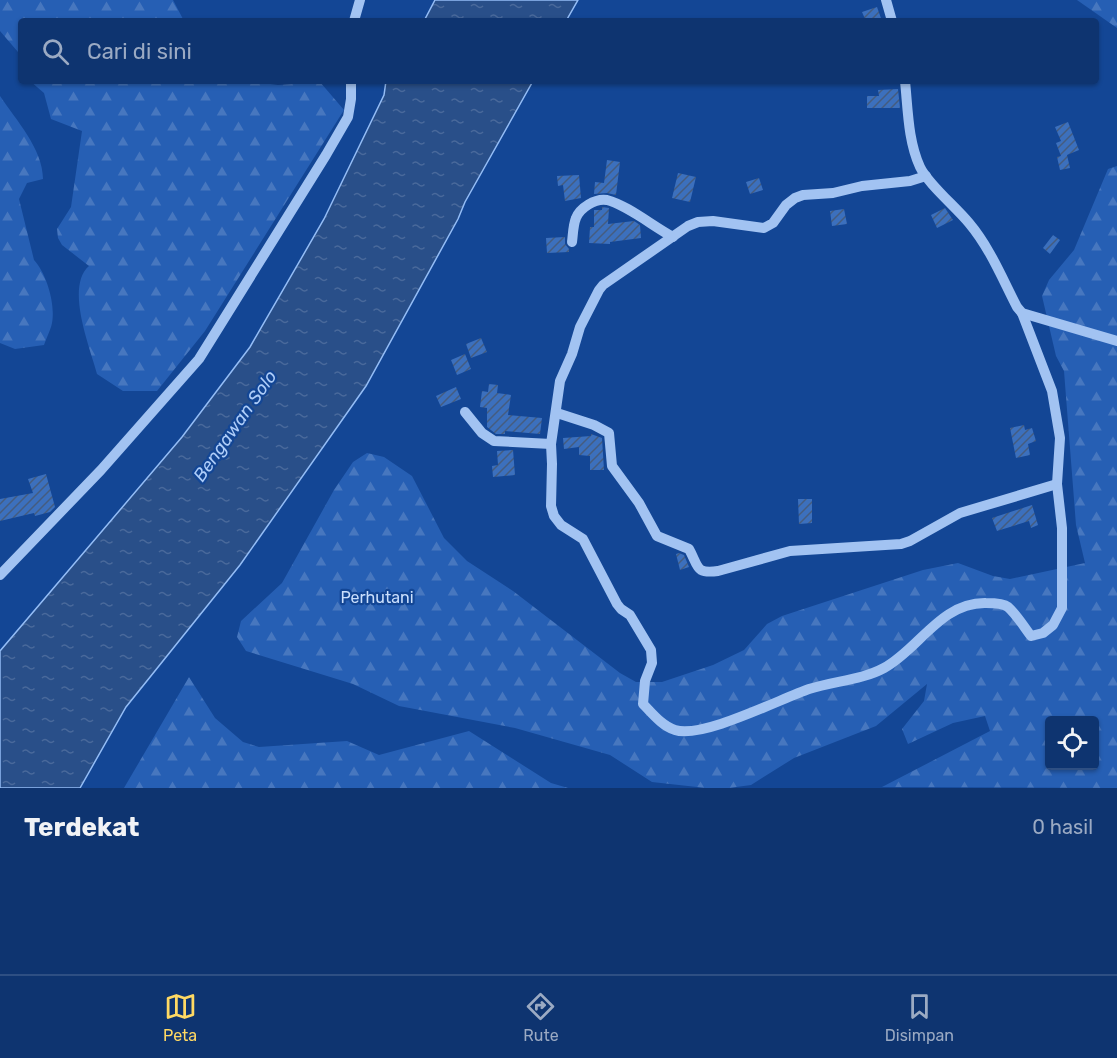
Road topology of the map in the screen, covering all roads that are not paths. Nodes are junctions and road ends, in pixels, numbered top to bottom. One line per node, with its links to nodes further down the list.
1 (360, 0): 3 (street)
2 (886, 0): 4 (street)
3 (355, 18)
4 (891, 18)
5 (351, 84): 16 (street)
6 (905, 84): 7 (street)
7 (926, 176): 8 (street); 10 (street)
8 (673, 237): 9 (street); 13 (street)
9 (572, 242)
10 (1022, 313): 11 (street); 15 (street)
11 (1117, 341)
12 (465, 412): 14 (street)
13 (556, 413): 14 (street); 15 (street)
14 (551, 444): 15 (street)
15 (1057, 484)
16 (0, 575)

